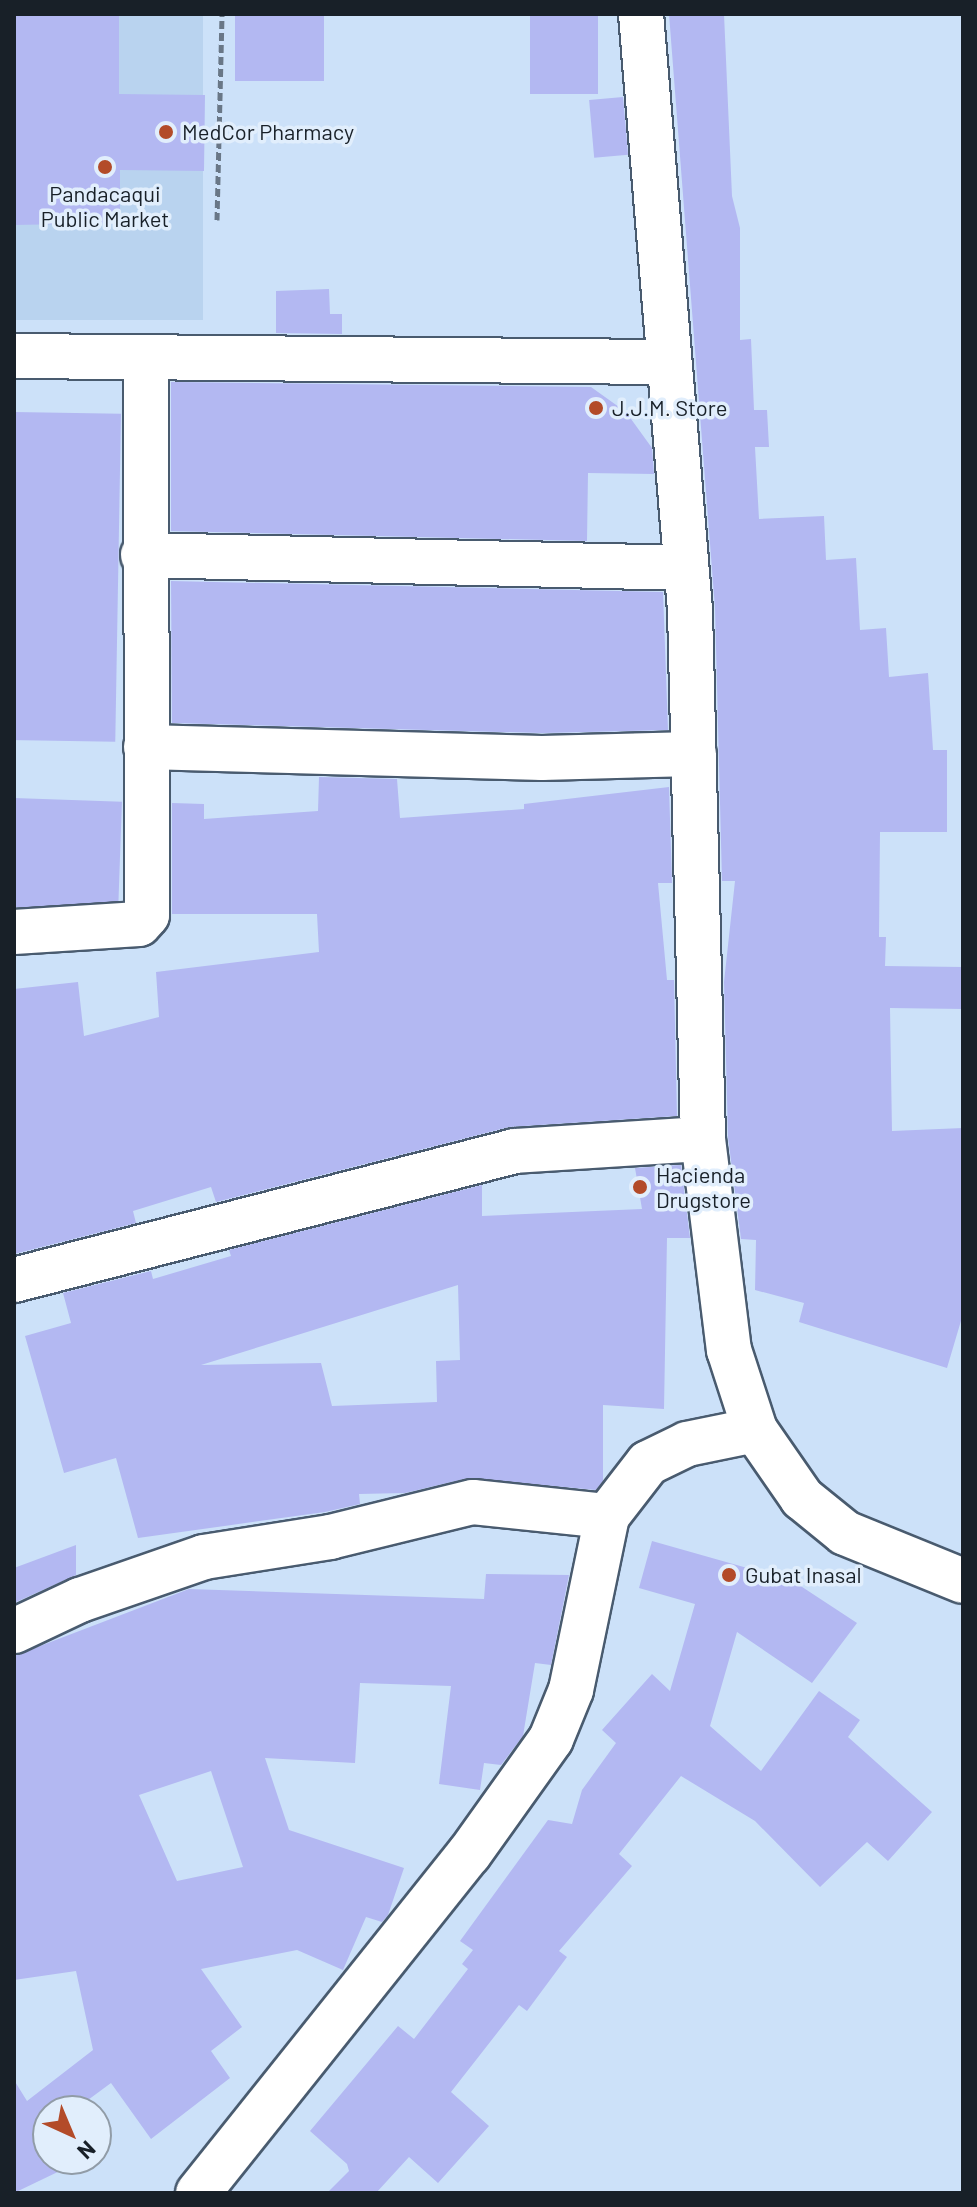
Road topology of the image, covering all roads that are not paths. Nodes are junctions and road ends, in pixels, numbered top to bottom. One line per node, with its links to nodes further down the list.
1 (641, 14): 4 (street)
2 (14, 356): 3 (street)
3 (146, 357): 4 (street); 5 (street)
4 (666, 362): 6 (street)
5 (143, 555): 6 (street); 7 (street)
6 (686, 568): 8 (street)
7 (146, 747): 8 (street); 9 (street)
8 (694, 754): 10 (street)
9 (14, 932)
10 (703, 1139): 11 (street); 12 (street)
11 (14, 1280)
12 (755, 1430): 13 (street); 14 (street)
13 (607, 1516): 15 (street); 16 (street)
14 (963, 1581)
15 (14, 1631)
16 (198, 2193)

